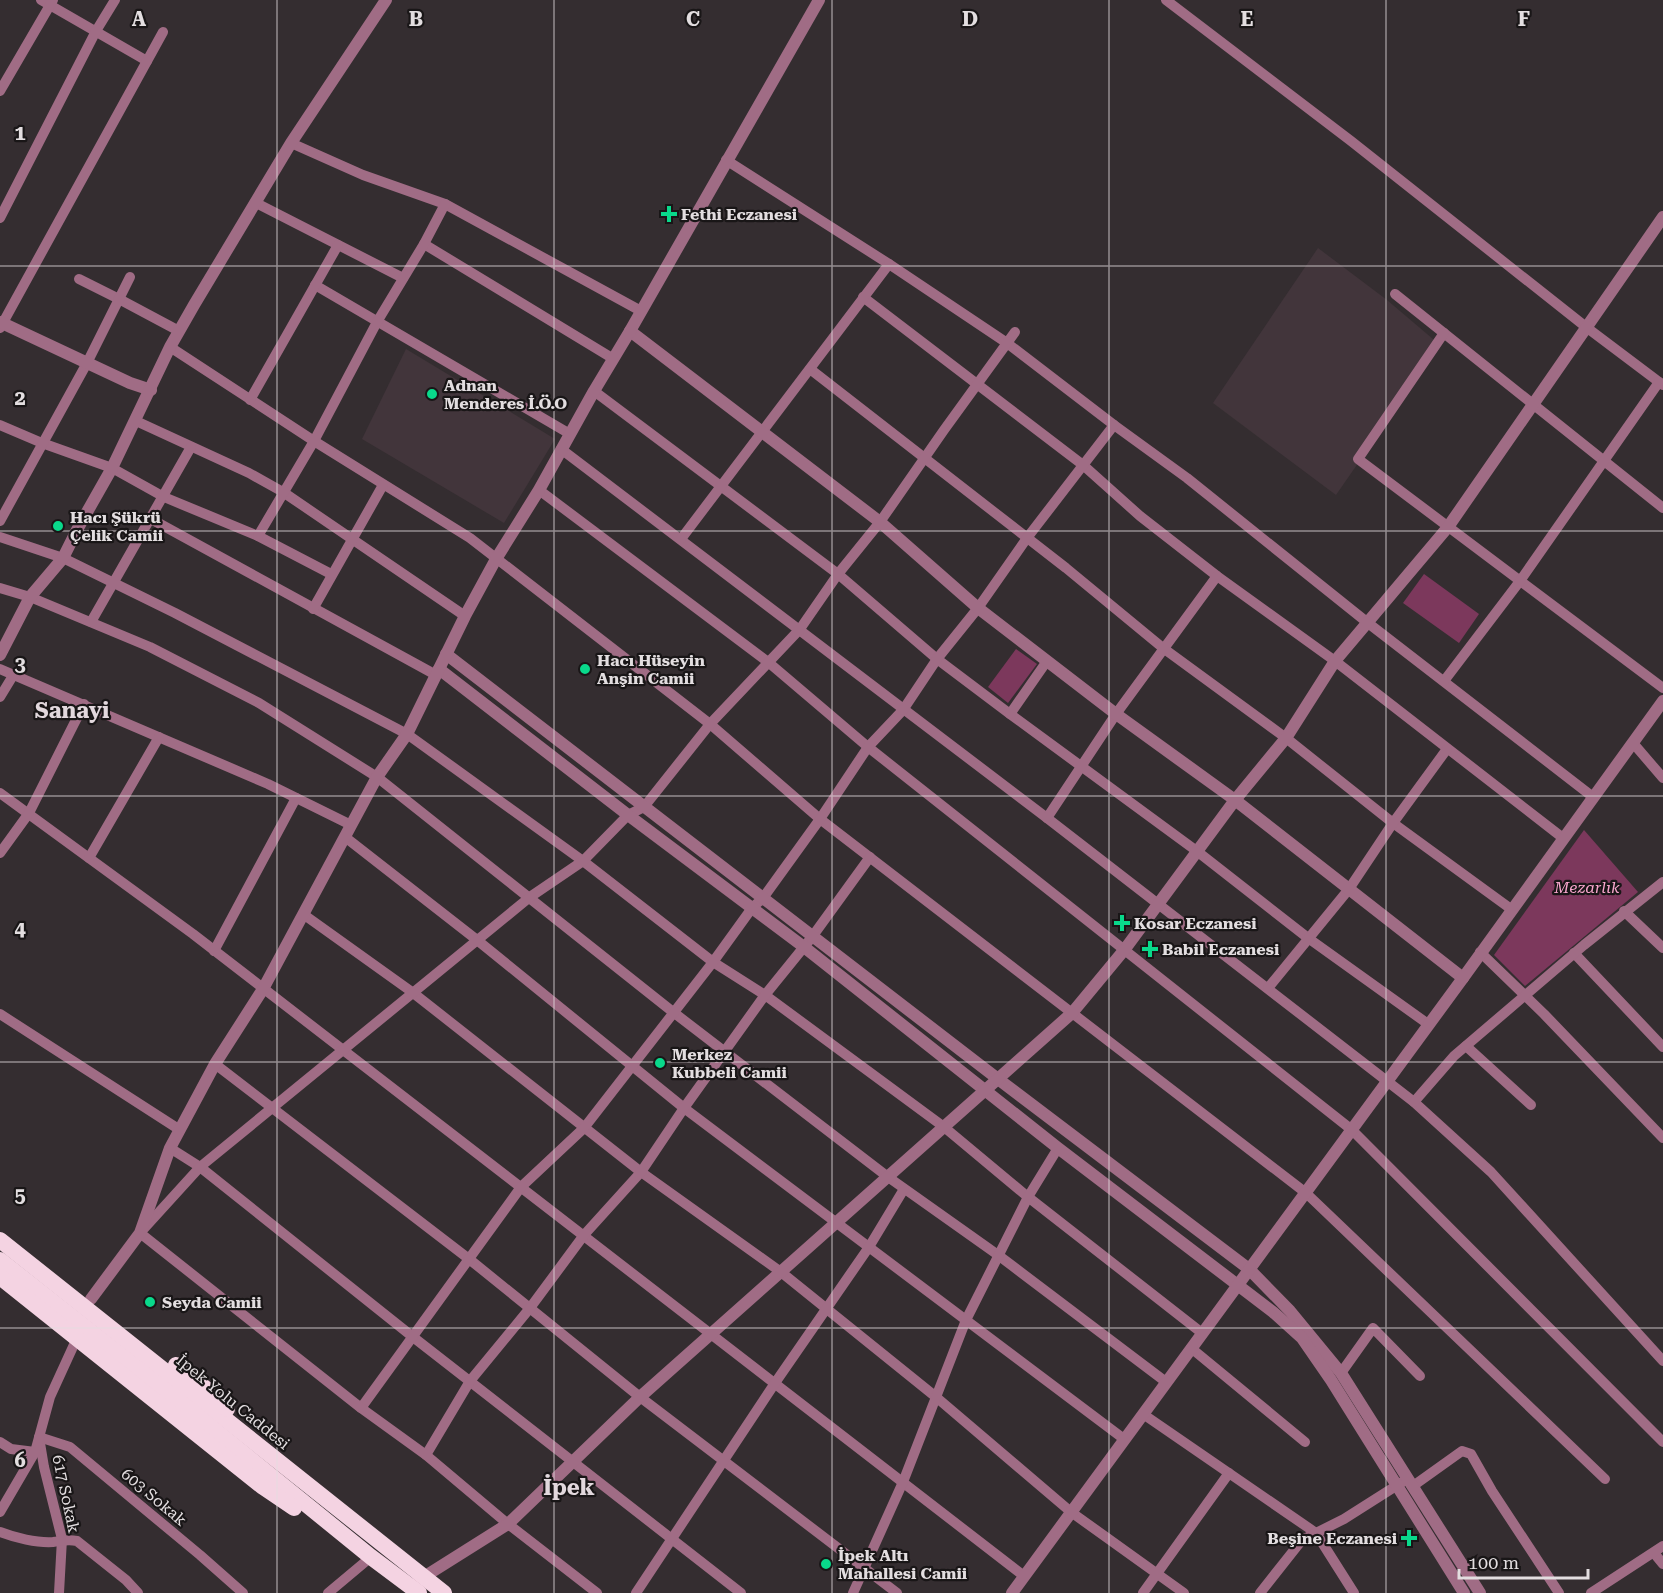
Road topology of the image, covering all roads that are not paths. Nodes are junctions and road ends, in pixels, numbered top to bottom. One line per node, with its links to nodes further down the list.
1 (115, 0): 6 (street)
2 (386, 0): 10 (street)
3 (819, 0): 11 (street)
4 (1166, 0): 29 (street)
5 (48, 2): 6 (street); 9 (street)
6 (96, 31): 8 (street); 15 (street)
7 (163, 32): 8 (street)
8 (147, 61): 28 (street)
9 (0, 92)
10 (291, 143): 12 (street); 13 (street)
11 (726, 160): 18 (street); 26 (street)
12 (256, 203): 17 (street); 30 (street)
13 (445, 204): 16 (street); 26 (street)
14 (1663, 217): 29 (street)
15 (0, 218)
16 (424, 244): 20 (street); 36 (street)
17 (338, 245): 20 (street); 22 (street)
18 (889, 264): 24 (street); 34 (street)
19 (130, 277): 25 (street)
20 (403, 278): 27 (street)
21 (78, 279): 25 (street)
22 (315, 285): 27 (street); 43 (street)
23 (1395, 294): 33 (street)
24 (863, 297): 38 (street); 39 (street)
25 (119, 299): 30 (street); 37 (street)
26 (641, 311): 31 (street)
27 (377, 322): 49 (street); 50 (street)
28 (1, 325): 37 (street)
29 (1586, 327): 40 (street); 44 (street)
30 (179, 331): 35 (street)
31 (630, 331): 36 (street); 48 (street)
32 (1015, 332): 34 (street)
33 (1444, 333): 44 (street); 67 (street)
34 (1007, 343): 39 (street); 47 (street)
35 (170, 347): 41 (street); 43 (street)
36 (612, 358): 42 (street)
37 (87, 363): 41 (street); 51 (street)
38 (810, 369): 48 (street); 54 (street)
39 (977, 383): 54 (street); 56 (street)
40 (1661, 383): 55 (street)
41 (151, 390): 45 (street)
42 (594, 391): 49 (street); 59 (street)
43 (250, 400): 50 (street)
44 (1533, 403): 55 (street); 67 (street)
45 (136, 421): 52 (street); 57 (street)
46 (0, 424): 51 (street)
47 (1114, 425): 56 (street); 86 (street)
48 (763, 432): 59 (street); 66 (street)
49 (570, 434): 53 (street)
50 (314, 441): 58 (street); 61 (street)
51 (42, 443): 57 (street); 65 (street)
52 (191, 447): 61 (street); 62 (street)
53 (561, 449): 60 (street); 72 (street)
54 (924, 459): 66 (street); 70 (street)
55 (1604, 461): 63 (street); 78 (street)
56 (1083, 465): 70 (street); 77 (street)
57 (112, 468): 62 (street); 73 (street)
58 (383, 484): 71 (street); 74 (street)
59 (720, 486): 72 (street); 76 (street)
60 (539, 490): 74 (street); 94 (street)
61 (283, 492): 68 (street); 71 (street)
62 (164, 497): 64 (street); 68 (street)
63 (1663, 508)
64 (151, 519): 79 (street); 83 (street)
65 (0, 521)
66 (880, 522): 76 (street); 82 (street)
67 (1448, 527): 78 (street); 86 (street)
68 (258, 536): 75 (street)
69 (0, 537): 73 (street)
70 (1027, 538): 82 (street); 88 (street)
71 (352, 539): 75 (street); 84 (street)
72 (681, 539): 87 (street)
73 (63, 558): 79 (street); 81 (street)
74 (496, 559): 84 (street); 106 (street)
75 (331, 574): 83 (street)
76 (838, 574): 87 (street); 91 (street)
77 (1217, 576): 88 (street); 93 (street)
78 (1520, 580): 98 (street); 99 (street)
79 (114, 583): 85 (street); 107 (street)
80 (0, 588): 81 (street)
81 (30, 597): 85 (street); 90 (street)
82 (978, 608): 91 (street); 92 (street)
83 (313, 609): 96 (street)
84 (465, 616): 89 (street)
85 (91, 622): 114 (street)
86 (1368, 623): 93 (street); 98 (street)
87 (800, 629): 94 (street); 103 (street)
88 (1163, 648): 105 (street); 109 (street)
89 (446, 654): 96 (street); 120 (street)
90 (0, 655)
91 (937, 659): 103 (street); 104 (street)
92 (1047, 661): 104 (street); 105 (street)
93 (1335, 661): 109 (street); 112 (street)
94 (768, 662): 106 (street); 111 (street)
95 (0, 669): 97 (street)
96 (437, 672): 107 (street); 122 (street)
97 (14, 674): 100 (street); 102 (street)
98 (1444, 681): 117 (street)
99 (1663, 687)
100 (0, 697)
101 (1663, 701): 110 (street)
102 (84, 704): 108 (street); 121 (street)
103 (903, 710): 111 (street); 123 (street)
104 (1010, 714): 113 (street)
105 (1116, 714): 113 (street); 119 (street)
106 (710, 724): 120 (street); 124 (street)
107 (407, 734): 114 (street); 133 (street)
108 (159, 737): 118 (street); 132 (street)
109 (1286, 738): 119 (street); 125 (street)
110 (1633, 743): 115 (street); 117 (street)
111 (868, 747): 124 (street); 147 (street)
112 (1447, 748): 125 (street); 128 (street)
113 (1080, 767): 123 (street); 129 (street)
114 (377, 777): 126 (street); 136 (street)
115 (1663, 778)
116 (0, 793): 121 (street)
117 (1593, 797): 128 (street)
118 (296, 798): 126 (street); 148 (street)
119 (1235, 800): 129 (street); 135 (street)
120 (644, 807): 122 (street); 137 (street)
121 (28, 813): 130 (street); 132 (street)
122 (628, 815): 133 (street); 139 (street)
123 (1047, 818): 138 (street)
124 (820, 819): 131 (street); 137 (street)
125 (1393, 823): 135 (street); 140 (street)
126 (351, 825): 127 (street)
127 (345, 837): 142 (street); 144 (street)
128 (1563, 838): 140 (street)
129 (1198, 852): 138 (street); 143 (street)
130 (0, 853)
131 (870, 857): 145 (street); 159 (street)
132 (89, 858): 148 (street)
133 (583, 861): 136 (street); 151 (street)
134 (1663, 882): 141 (street)
135 (1349, 889): 143 (street); 152 (street)
136 (530, 897): 144 (street); 158 (street)
137 (763, 898): 139 (street); 145 (street)
138 (1159, 904): 147 (street); 153 (street)
139 (752, 908): 145 (street); 151 (street)
140 (1511, 909): 149 (street)
141 (1624, 911): 146 (street); 150 (street)
142 (303, 914): 154 (street); 155 (street)
143 (1308, 938): 153 (street); 161 (street)
144 (477, 940): 155 (street); 167 (street)
145 (808, 942): 156 (street); 168 (street); 170 (street)
146 (1663, 948)
147 (1125, 949): 159 (street); 178 (street)
148 (214, 951): 154 (street)
149 (1480, 952): 152 (street); 157 (street)
150 (1574, 953): 157 (street); 163 (street)
151 (713, 962): 156 (street); 158 (street)
152 (1463, 978): 161 (street)
153 (1268, 988): 169 (street)
154 (262, 989): 164 (street); 166 (street)
155 (412, 992): 164 (street); 176 (street)
156 (765, 995): 165 (street); 175 (street)
157 (1524, 995): 162 (street); 179 (street)
158 (673, 1012): 165 (street); 167 (street)
159 (1072, 1013): 168 (street); 187 (street)
160 (0, 1014): 177 (street)
161 (1428, 1024): 169 (street)
162 (1466, 1046): 171 (street); 172 (street)
163 (1663, 1047)
164 (341, 1049): 173 (street); 185 (street)
165 (725, 1051): 174 (street); 184 (street)
166 (215, 1064): 173 (street); 177 (street)
167 (631, 1066): 174 (street); 176 (street)
168 (998, 1079): 170 (street); 198 (street)
169 (1386, 1082): 171 (street); 178 (street)
170 (987, 1089): 175 (street); 181 (street)
171 (1414, 1102): 210 (street)
172 (1531, 1105)
173 (272, 1107): 182 (street); 196 (street)
174 (684, 1108): 183 (street); 189 (street)
175 (944, 1127): 184 (street); 188 (street)
176 (584, 1128): 183 (street); 185 (street)
177 (180, 1130): 180 (street)
178 (1352, 1130): 187 (street); 226 (street)
179 (1663, 1138)
180 (170, 1148): 182 (street); 191 (street)
181 (1058, 1148): 188 (street); 201 (street)
182 (200, 1167): 191 (street); 208 (street)
183 (641, 1172): 192 (street); 199 (street)
184 (888, 1177): 186 (street); 189 (street)
185 (521, 1187): 192 (street); 196 (street)
186 (904, 1189): 194 (street); 195 (street)
187 (1306, 1193): 198 (street); 233 (street)
188 (1028, 1197): 195 (street); 206 (street)
189 (837, 1223): 194 (street); 199 (street)
190 (0, 1227): 202 (highway)
191 (140, 1233): 202 (street); 220 (street)
192 (584, 1235): 203 (street); 207 (street)
193 (0, 1240): 229 (highway, İpek Yolu Caddesi)
194 (869, 1247): 204 (street); 205 (street)
195 (998, 1255): 205 (street); 216 (street)
196 (469, 1259): 203 (street); 208 (street)
197 (0, 1260): 244 (highway, İpek Yolu Caddesi)
198 (1249, 1269): 201 (street); 213 (street)
199 (781, 1272): 204 (street); 207 (street)
200 (0, 1277): 209 (highway)
201 (1238, 1284): 206 (street); 235 (street)
202 (91, 1299): 229 (highway)
203 (530, 1308): 215 (street); 219 (street)
204 (827, 1309): 217 (street); 218 (street)
205 (966, 1320): 218 (street); 223 (street)
206 (1202, 1333): 211 (street)
207 (711, 1334): 217 (street); 219 (street)
208 (413, 1337): 215 (street); 220 (street)
209 (77, 1338): 222 (street); 244 (highway)
210 (1658, 1347): 212 (street)
211 (1191, 1348): 216 (street); 225 (street)
212 (1663, 1361)
213 (1341, 1374): 214 (street); 235 (street)
214 (1420, 1376)
215 (470, 1381): 228 (street); 230 (street)
216 (1166, 1382): 221 (street)
217 (775, 1383): 231 (street); 234 (street)
218 (936, 1397): 234 (street); 237 (street)
219 (640, 1398): 230 (street); 231 (street)
220 (361, 1408): 228 (street)
221 (1143, 1414): 223 (street); 232 (street)
222 (39, 1437): 227 (street); 241 (street, 617 Sokak); 253 (street, 603 Sokak)
223 (1124, 1439): 237 (street)
224 (0, 1442): 227 (street)
225 (1305, 1442)
226 (1663, 1442)
227 (35, 1452): 236 (street)
228 (426, 1455): 238 (street)
229 (278, 1461): 249 (highway, İpek Yolu Caddesi)
230 (573, 1461): 238 (street); 242 (street)
231 (723, 1461): 242 (street); 246 (street)
232 (1229, 1473): 240 (street); 247 (street)
233 (1605, 1479)
234 (903, 1482): 246 (street); 248 (street)
235 (1406, 1483): 240 (street); 265 (street); 266 (street); 267 (street)
236 (0, 1512)
237 (1071, 1512): 247 (street); 248 (street)
238 (508, 1524): 249 (street); 256 (street)
239 (0, 1532): 241 (street)
240 (1316, 1533): 263 (street); 264 (street)
241 (62, 1539): 251 (street, 617 Sokak); 252 (street)
242 (673, 1539): 257 (street); 258 (street)
243 (1658, 1550): 245 (street); 268 (street)
244 (371, 1557): 249 (highway, İpek Yolu Caddesi); 254 (street)
245 (1663, 1564)
246 (864, 1568): 259 (street); 260 (street)
247 (1157, 1574): 261 (street); 262 (street)
248 (1024, 1576): 250 (street)
249 (414, 1587): 255 (highway, İpek Yolu Caddesi)
250 (1016, 1592)
251 (59, 1593)
252 (138, 1593)
253 (243, 1593)
254 (328, 1593)
255 (444, 1593)
256 (597, 1593)
257 (636, 1593)
258 (741, 1593)
259 (853, 1593)
260 (897, 1593)
261 (1143, 1593)
262 (1184, 1593)
263 (1260, 1593)
264 (1354, 1593)
265 (1464, 1593)
266 (1480, 1593)
267 (1559, 1593)
268 (1591, 1593)

